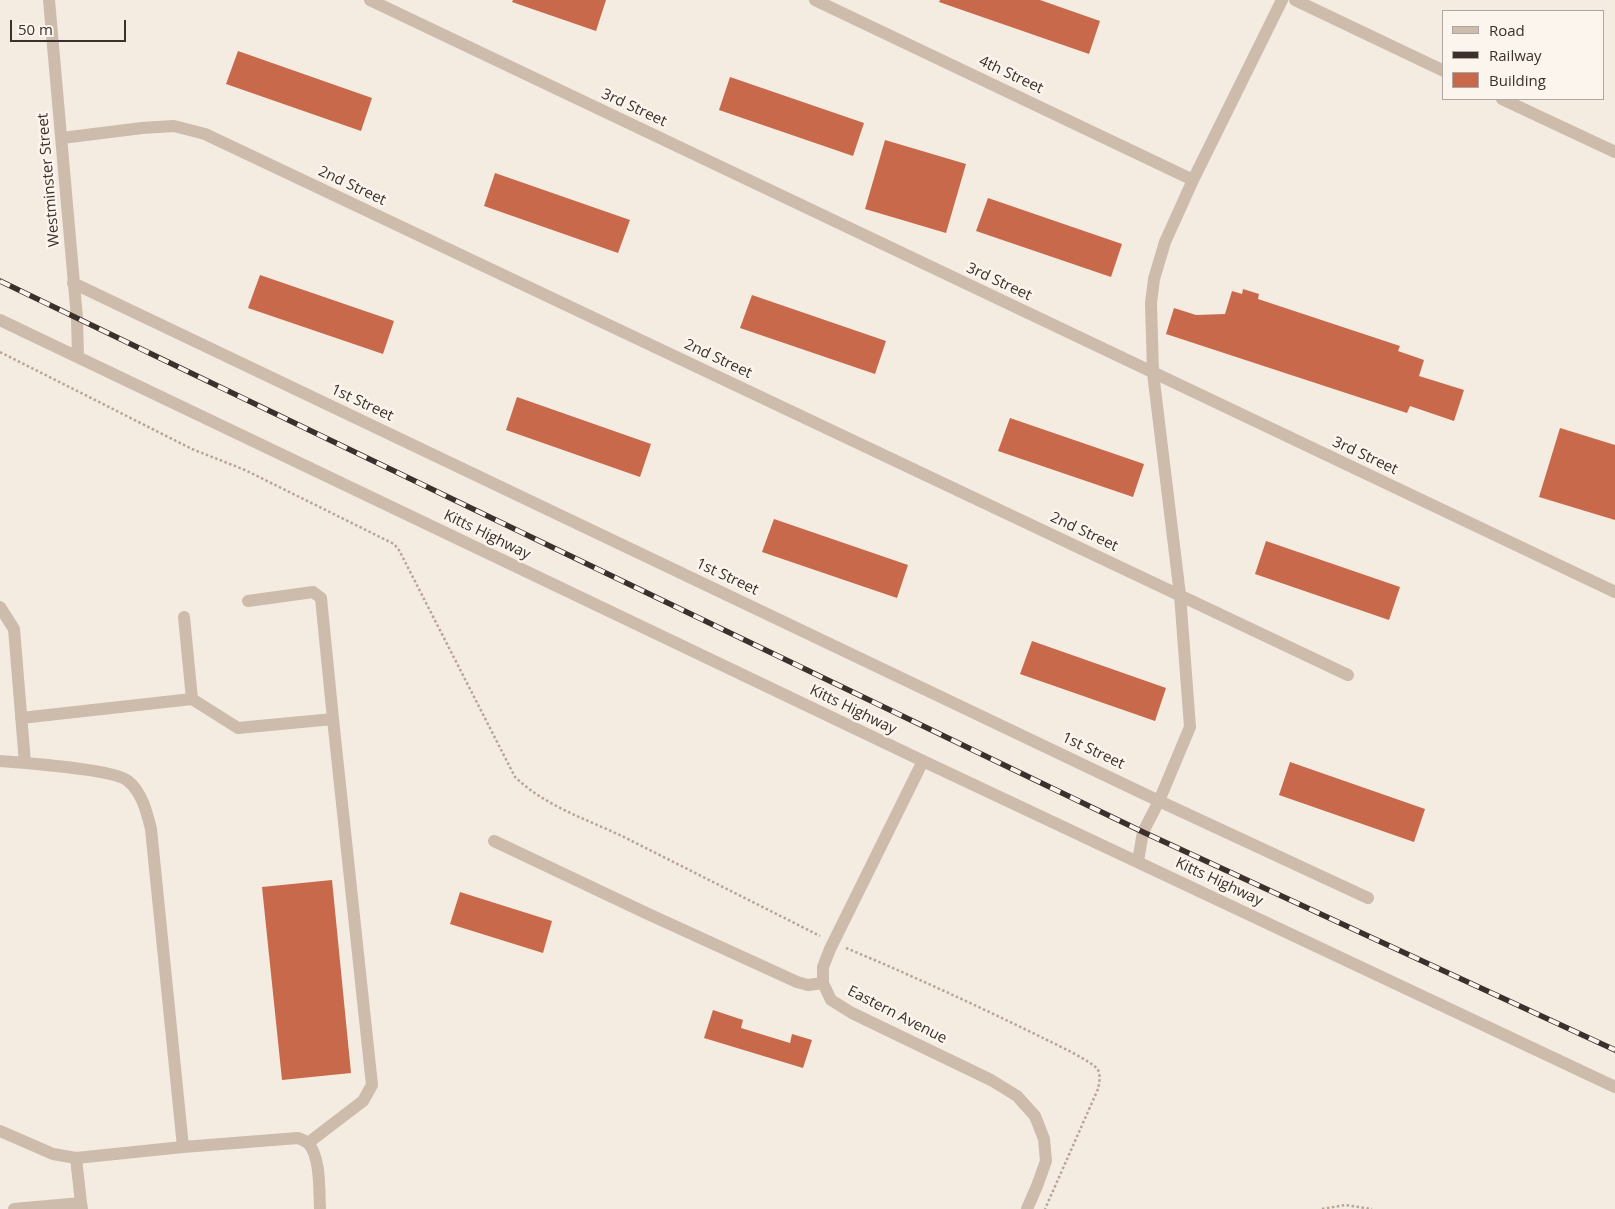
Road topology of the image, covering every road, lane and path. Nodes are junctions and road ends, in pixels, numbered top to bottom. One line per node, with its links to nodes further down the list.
1 (49, 0): 8 (street, Westminster Street)
2 (370, 0): 15 (street, 3rd Street)
3 (814, 0): 10 (street, 4th Street)
4 (1282, 0): 10 (street)
5 (1295, 0): 6 (street)
6 (1442, 70)
7 (1504, 100): 9 (street)
8 (62, 138): 11 (street, Westminster Street); 17 (street, 2nd Street)
9 (1615, 152)
10 (1193, 180): 15 (street)
11 (73, 283): 14 (street, Westminster Street); 28 (street, 1st Street)
12 (0, 320): 14 (street, Kitts Highway)
13 (0, 352): 32 (path)
14 (78, 357): 26 (street, Kitts Highway)
15 (1153, 373): 16 (street, 3rd Street); 17 (street)
16 (1615, 592)
17 (1180, 595): 21 (street, 2nd Street); 28 (street)
18 (248, 601): 24 (street)
19 (0, 607): 23 (street)
20 (184, 617): 22 (street)
21 (1348, 675)
22 (192, 699): 23 (street); 24 (street)
23 (21, 718): 27 (street)
24 (332, 719): 36 (street)
25 (0, 761): 27 (street)
26 (923, 761): 30 (street, Kitts Highway); 32 (street)
27 (26, 763): 37 (street)
28 (1160, 801): 30 (street); 31 (street, 1st Street)
29 (494, 841): 33 (street)
30 (1138, 861): 34 (street, Kitts Highway)
31 (1368, 898)
32 (833, 942): 33 (street); 43 (path)
33 (823, 983): 42 (street, Eastern Avenue)
34 (1615, 1087)
35 (0, 1130): 38 (street)
36 (308, 1143): 37 (street); 41 (street)
37 (183, 1147): 38 (street)
38 (76, 1158): 39 (street)
39 (82, 1206): 40 (street)
40 (14, 1209)
41 (320, 1209)
42 (1027, 1209)
43 (1045, 1209)
44 (1322, 1209): 45 (path)
45 (1372, 1209)

